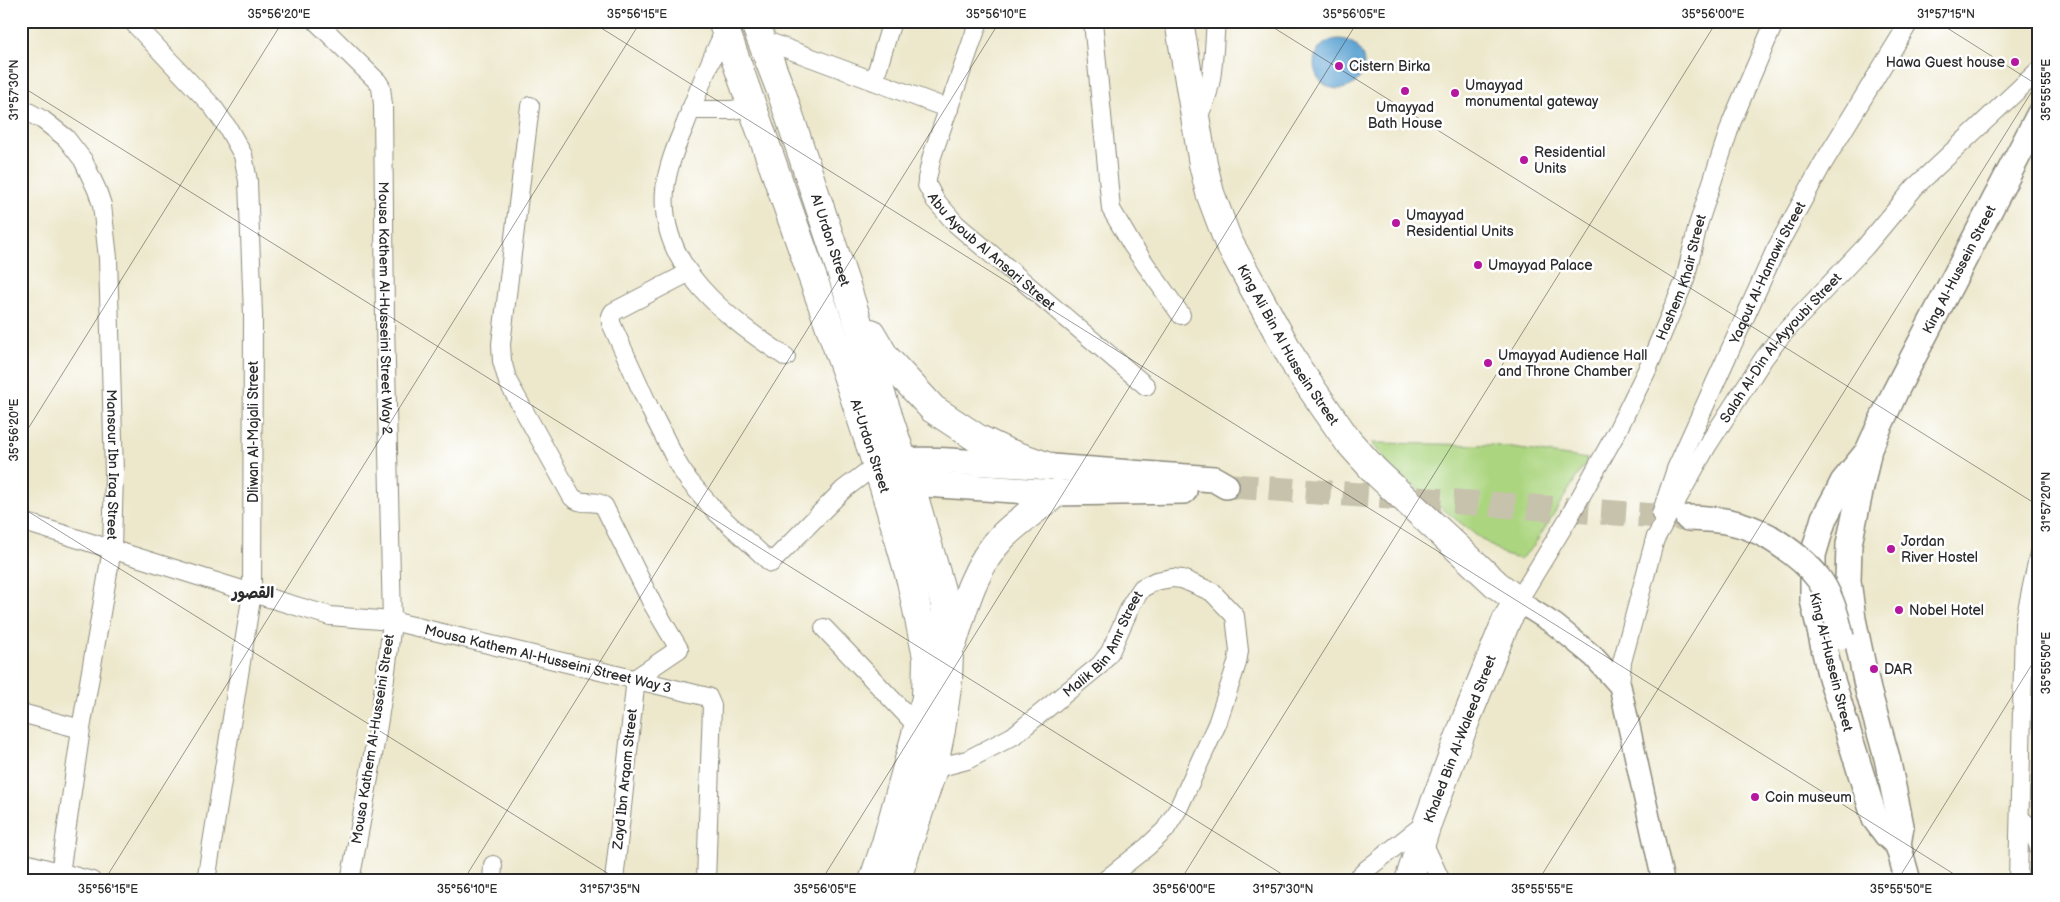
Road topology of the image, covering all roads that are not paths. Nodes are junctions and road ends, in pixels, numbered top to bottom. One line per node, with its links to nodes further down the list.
1 (132, 21): 39 (street, Dliwan Al-Majali Street)
2 (316, 21): 41 (street, Mousa Kathem Al-Husseini Street Way 2)
3 (892, 21): 13 (street)
4 (979, 21): 17 (street, Abu Ayoub Al Ansari Street)
5 (1093, 21): 23 (street)
6 (1179, 21): 20 (main road, King Ali Bin Al Hussein Street)
7 (1216, 21): 20 (street)
8 (1775, 21): 40 (street, Hashem Khair Street)
9 (1910, 21): 26 (street, Yaqout Al-Hamawi Street)
10 (723, 26): 15 (main road, Al-Urdon Street); 18 (street)
11 (757, 30): 13 (street); 22 (main road, Al Urdon Street)
12 (2039, 70): 27 (street, Salah Al-Din Al-Ayyoubi Street)
13 (874, 81): 17 (street)
14 (530, 106): 44 (street)
15 (753, 107): 18 (street); 30 (main road, Al-Urdon Street)
16 (21, 108): 37 (street, Mansour Ibn Iraq Street)
17 (949, 109): 25 (street, Abu Ayoub Al Ansari Street)
18 (690, 110): 21 (street)
19 (2039, 115): 28 (main road, King Al-Hussein Street)
20 (1196, 119): 40 (main road, King Ali Bin Al Hussein Street)
21 (688, 273): 24 (street); 30 (street)
22 (849, 295): 29 (main road); 30 (main road, Al Urdon Street)
23 (1181, 315)
24 (786, 357)
25 (1146, 386)
26 (1692, 433): 27 (street); 34 (street, Yaqout Al-Hamawi Street)
27 (1707, 446): 34 (street, Salah Al-Din Al-Ayyoubi Street)
28 (1868, 451): 35 (main road, King Al-Hussein Street); 36 (main road, King Al-Hussein Street)
29 (1046, 466): 30 (main road); 31 (main road)
30 (893, 474): 31 (main road); 43 (main road, Al-Urdon Street); 47 (main road, Al-Urdon Street)
31 (1056, 493): 43 (main road)
32 (1688, 518): 52 (main road, bridge)
33 (21, 521): 37 (street, Mousa Kathem Al-Husseini Street)
34 (1655, 539): 45 (street, Salah Al-Din Al-Ayyoubi Street)
35 (1818, 542): 36 (main road); 52 (main road, King Al-Hussein Street)
36 (1849, 544): 52 (main road, King Al-Hussein Street)
37 (112, 549): 39 (street, Mousa Kathem Al-Husseini Street); 48 (street, Mansour Ibn Iraq Street)
38 (2039, 553): 50 (street)
39 (252, 593): 41 (street, Mousa Kathem Al-Husseini Street); 57 (street, Dliwan Al-Majali Street)
40 (1518, 600): 45 (street, Salah Al-Din Al-Ayyoubi Street); 51 (main road, Khaled Bin Al-Waleed Street)
41 (392, 621): 44 (street, Mousa Kathem Al-Husseini Street Way 3); 58 (street, Mousa Kathem Al-Husseini Street)
42 (824, 628): 47 (street)
43 (949, 654): 49 (main road, Al-Urdon Street)
44 (636, 678): 59 (street, Zayd Ibn Arqam Street); 60 (street, Mousa Kathem Al-Husseini Street Way 3)
45 (1620, 686): 67 (street, Salah Al-Din Al-Ayyoubi Street)
46 (21, 713): 48 (street)
47 (919, 728): 61 (main road, Al-Urdon Street)
48 (81, 729): 55 (street, Mansour Ibn Iraq Street)
49 (933, 769): 62 (main road, Al-Urdon Street); 63 (street, Malik Bin Amr Street)
50 (2020, 818): 53 (street); 69 (street)
51 (1425, 831): 64 (street); 65 (main road, Khaled Bin Al-Waleed Street); 66 (street)
52 (1898, 845): 68 (main road, King Al-Hussein Street)
53 (2039, 848)
54 (21, 862): 55 (street)
55 (59, 877): 56 (street)
56 (92, 881)
57 (206, 881)
58 (350, 881)
59 (614, 881)
60 (706, 881)
61 (873, 881)
62 (896, 881)
63 (1104, 881)
64 (1355, 881)
65 (1409, 881)
66 (1441, 881)
67 (1663, 881)
68 (1908, 881)
69 (2018, 881)

